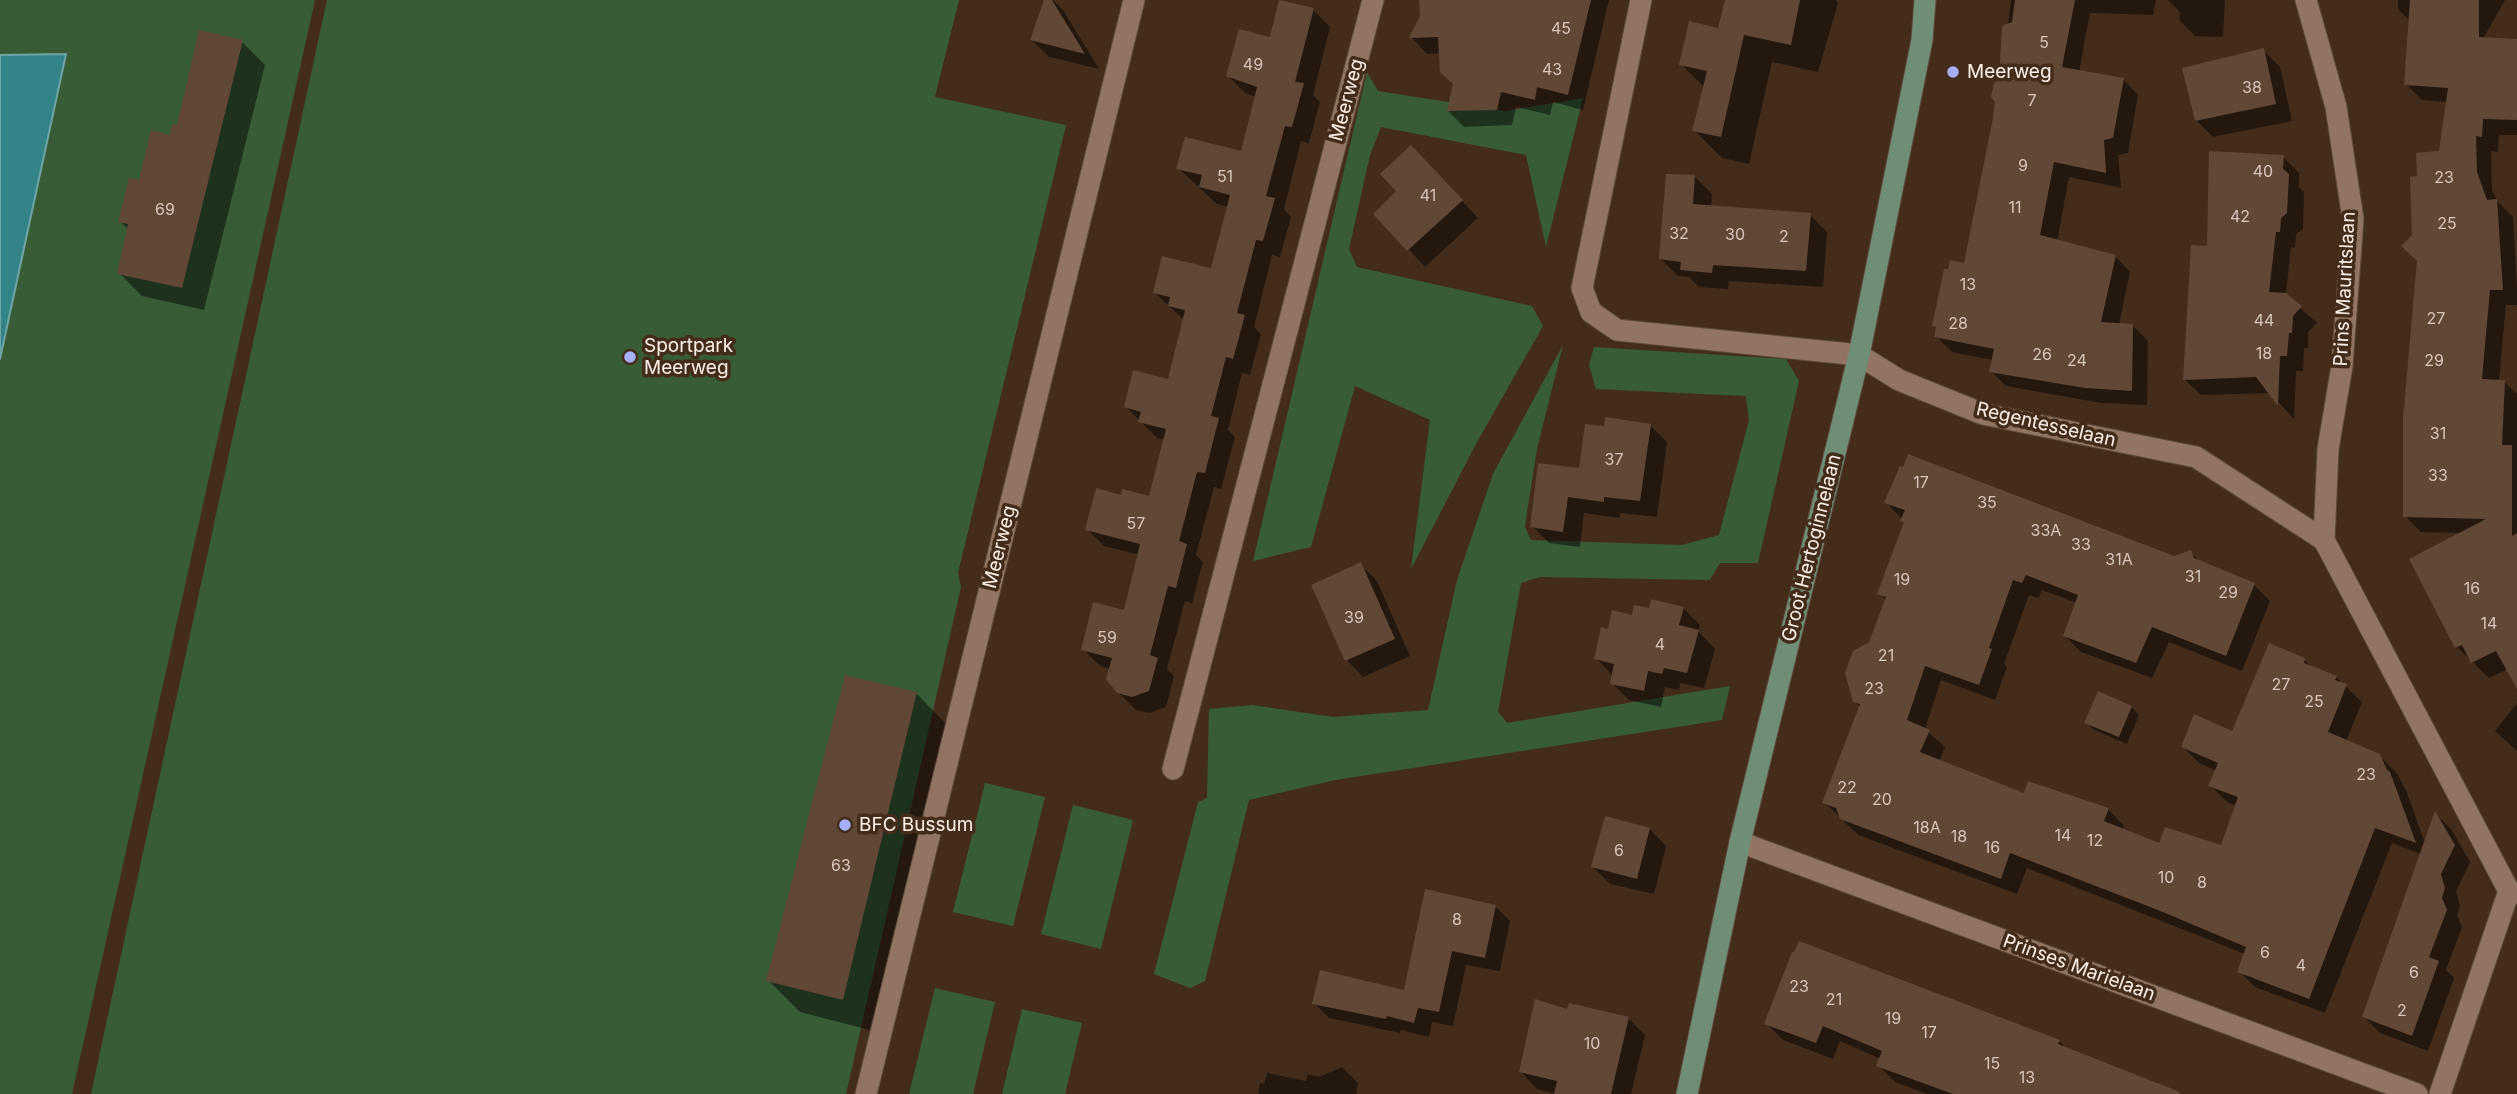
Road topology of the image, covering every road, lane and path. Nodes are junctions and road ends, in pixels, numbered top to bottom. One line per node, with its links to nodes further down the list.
1 (1134, 0): 11 (street, Meerweg)
2 (1373, 0): 8 (street, Meerweg)
3 (1641, 0): 6 (street, Regentesselaan)
4 (1925, 0): 6 (main road, Groot Hertoginnelaan)
5 (2306, 0): 7 (street, Prins Mauritslaan)
6 (1859, 355): 7 (street, Regentesselaan); 9 (main road, Groot Hertoginnelaan)
7 (2324, 540): 10 (street, Regentesselaan)
8 (1173, 769)
9 (1740, 842): 12 (main road, Groot Hertoginnelaan); 13 (street, Prinses Marielaan)
10 (2513, 892): 14 (street)
11 (866, 1094)
12 (1687, 1094)
13 (2417, 1094)
14 (2440, 1094)

